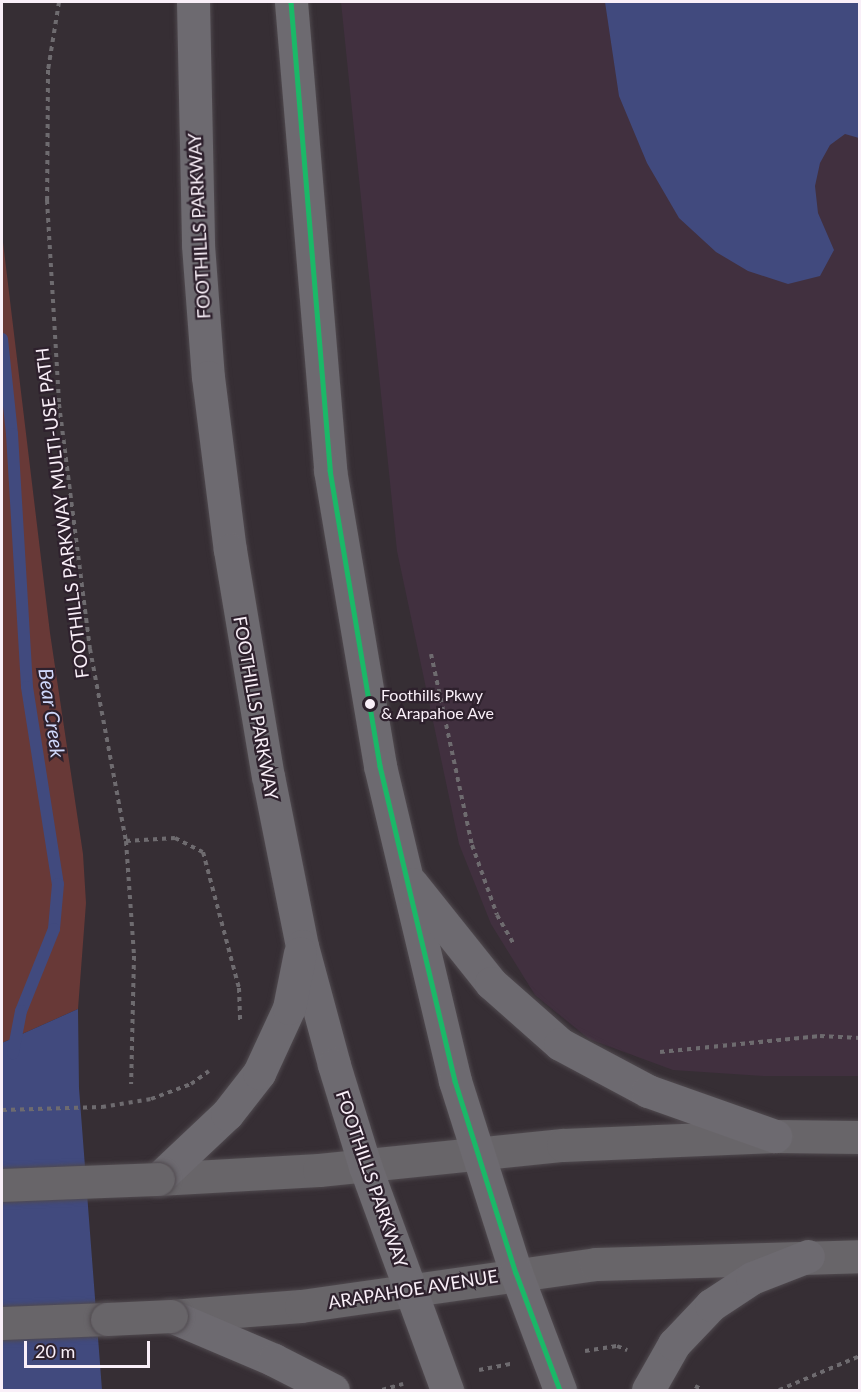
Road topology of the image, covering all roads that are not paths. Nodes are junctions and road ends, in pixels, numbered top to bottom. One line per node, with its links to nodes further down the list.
1 (193, 2): 4 (highway, FOOTHILLS PARKWAY)
2 (291, 2): 3 (highway)
3 (403, 873): 5 (highway); 7 (highway)
4 (302, 946): 8 (highway, FOOTHILLS PARKWAY); 9 (highway)
5 (775, 1136): 6 (main road); 7 (main road)
6 (860, 1137)
7 (478, 1153): 8 (main road); 13 (highway)
8 (365, 1166): 9 (main road); 14 (highway, FOOTHILLS PARKWAY)
9 (158, 1179): 10 (main road, bridge)
10 (2, 1185)
11 (808, 1256): 12 (main road, ARAPAHOE AVENUE); 13 (main road, ARAPAHOE AVENUE); 20 (highway)
12 (860, 1256)
13 (516, 1273): 14 (main road, ARAPAHOE AVENUE); 19 (highway)
14 (410, 1289): 15 (main road, ARAPAHOE AVENUE); 18 (highway, FOOTHILLS PARKWAY)
15 (171, 1316): 16 (main road, ARAPAHOE AVENUE, bridge); 17 (highway)
16 (2, 1323)
17 (333, 1390)
18 (447, 1390)
19 (560, 1390)
20 (648, 1390)

